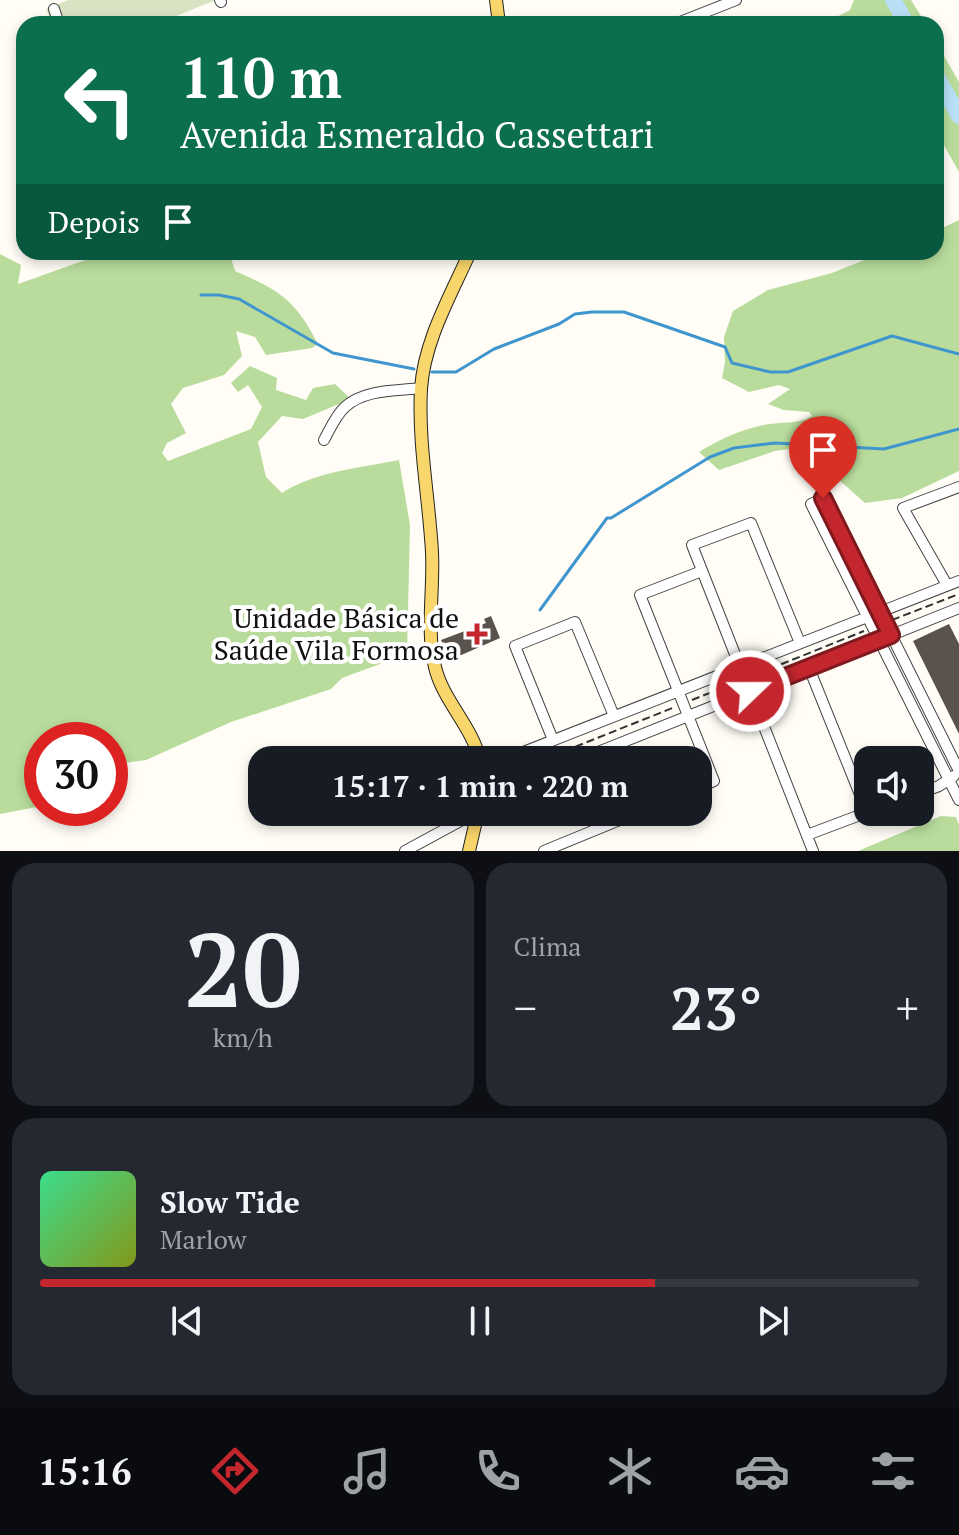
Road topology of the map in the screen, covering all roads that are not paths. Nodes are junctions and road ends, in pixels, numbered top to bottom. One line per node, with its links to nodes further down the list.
1 (736, 0): 4 (street)
2 (54, 9): 3 (street)
3 (56, 16)
4 (695, 16)
5 (467, 260): 6 (main road)
6 (421, 388): 7 (street); 25 (main road)
7 (324, 440)
8 (959, 487): 11 (street)
9 (702, 571): 17 (street); 18 (street); 20 (street)
10 (959, 581): 11 (street)
11 (947, 585): 13 (street)
12 (959, 608): 15 (street)
13 (879, 612): 14 (street); 14 (street); 15 (street)
14 (867, 617): 16 (street); 17 (street)
15 (891, 635): 16 (street); 30 (street)
16 (879, 640): 19 (street); 30 (street)
17 (800, 643): 18 (street)
18 (740, 667): 20 (street)
19 (809, 668): 21 (street); 29 (street)
20 (678, 691): 22 (street); 23 (street)
21 (750, 691): 23 (street); 37 (street)
22 (614, 716): 24 (street); 24 (street)
23 (688, 716): 27 (street); 28 (street)
24 (553, 740): 26 (street)
25 (475, 746)
26 (538, 746)
27 (613, 746)
28 (700, 746)
29 (854, 778)
30 (953, 780): 31 (street); 32 (street)
31 (934, 787)
32 (959, 800)
33 (854, 817): 37 (street)
34 (452, 826): 38 (street)
35 (475, 826): 39 (main road)
36 (605, 826): 40 (street)
37 (807, 835): 41 (street)
38 (405, 851)
39 (469, 851)
40 (544, 851)
41 (813, 851)

